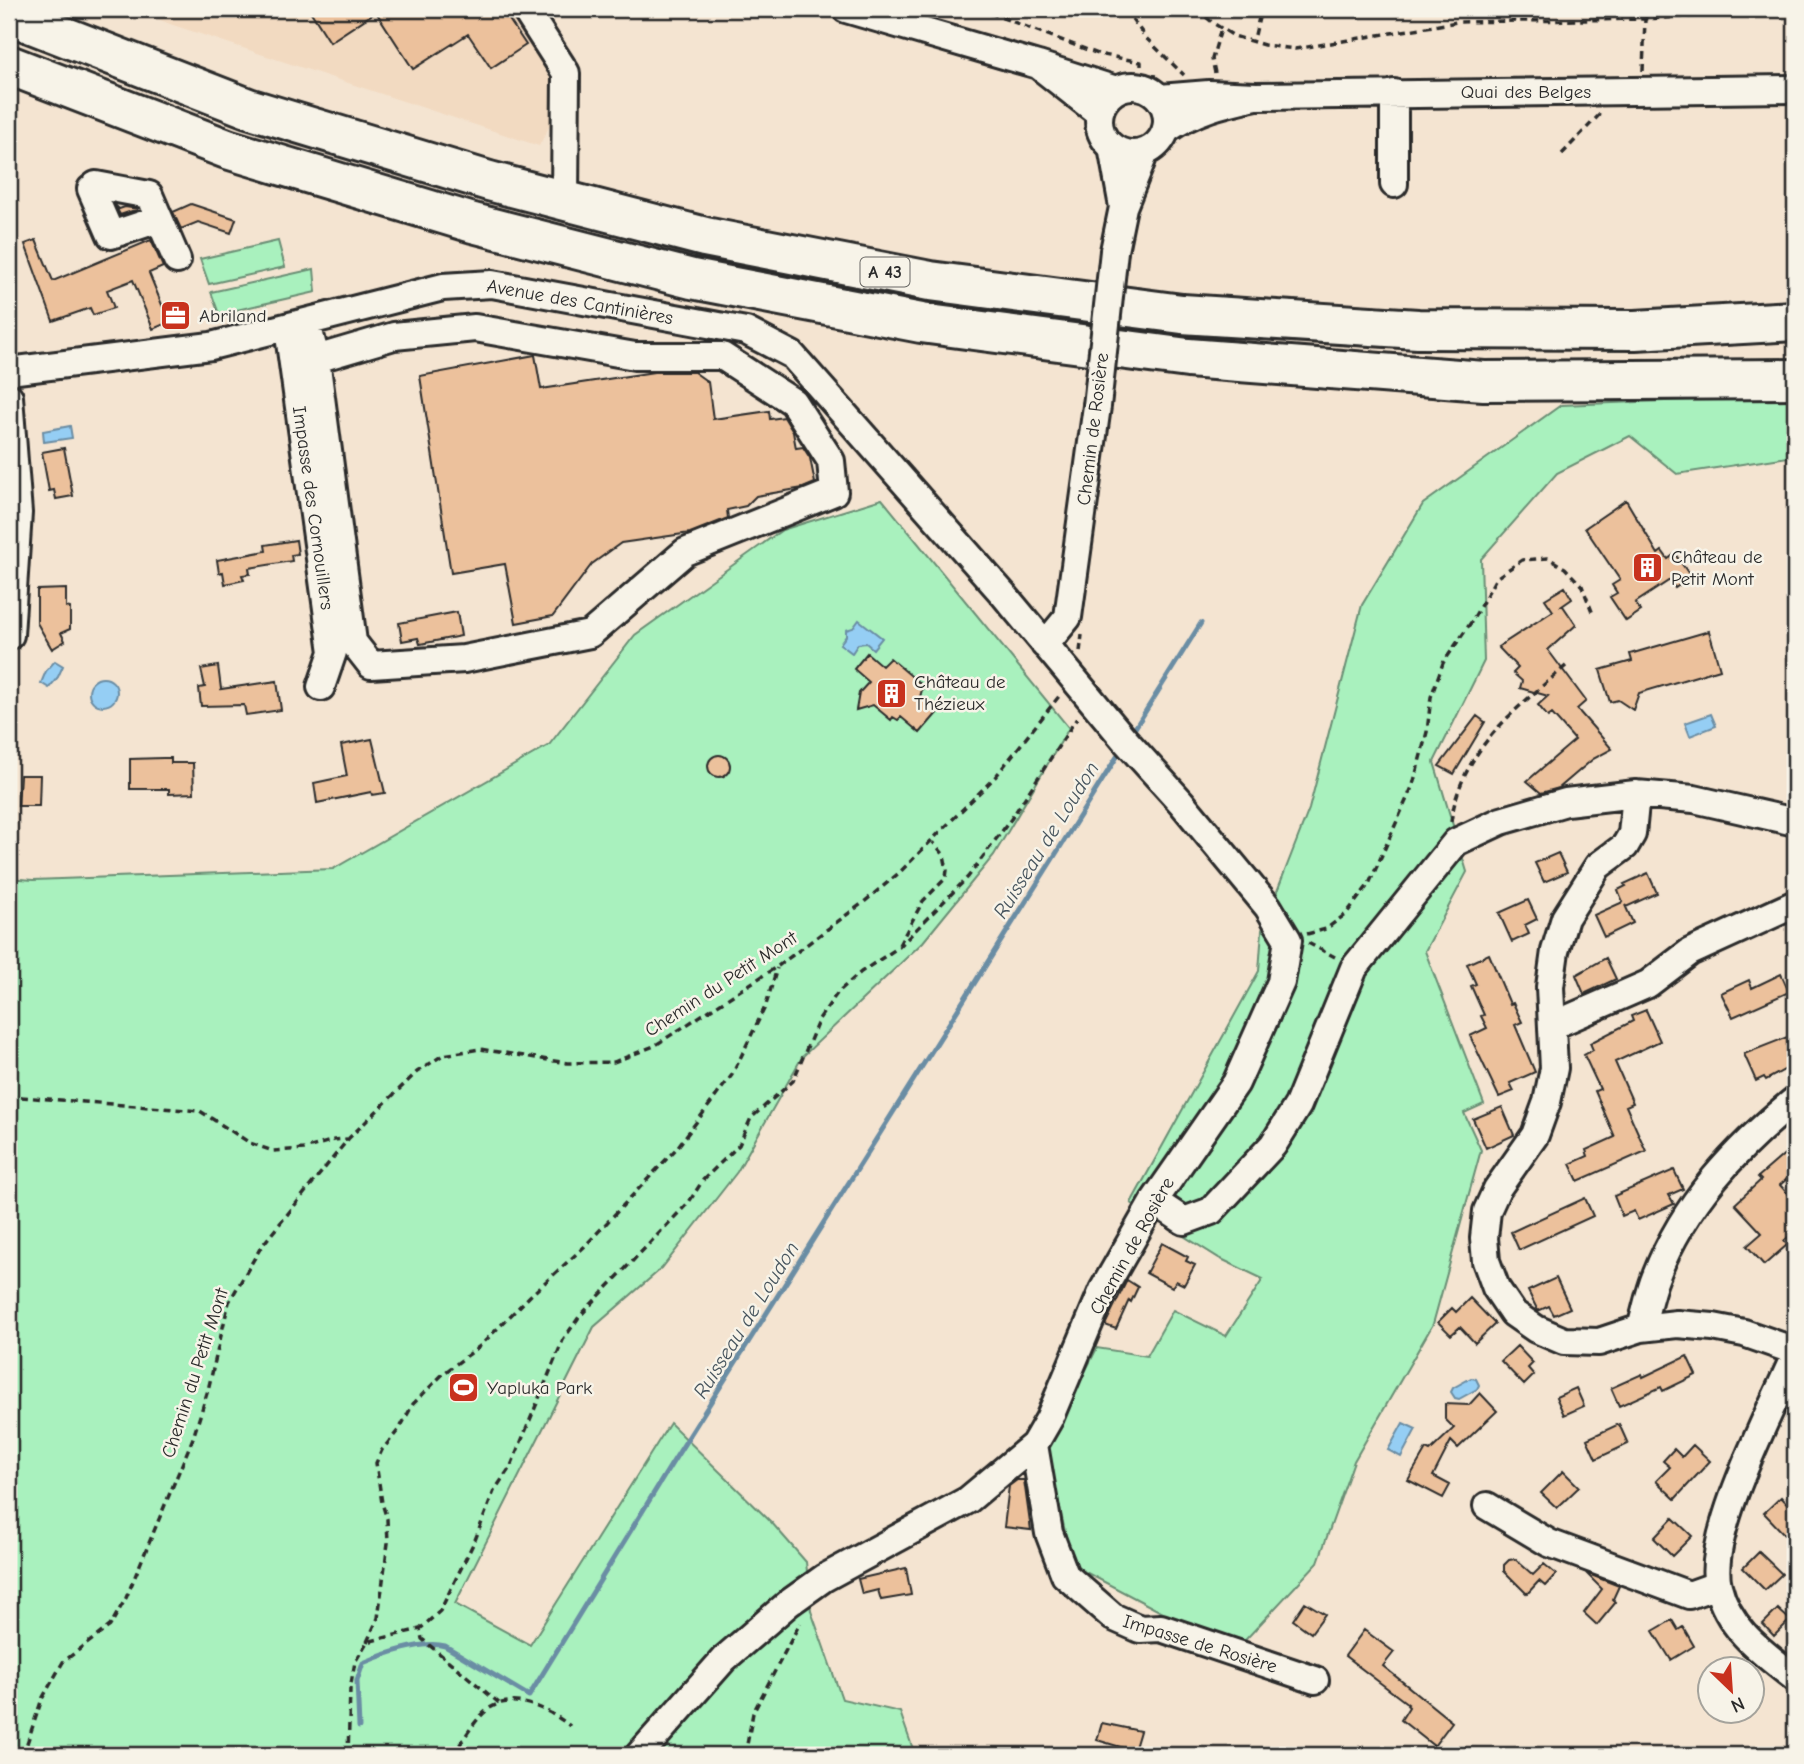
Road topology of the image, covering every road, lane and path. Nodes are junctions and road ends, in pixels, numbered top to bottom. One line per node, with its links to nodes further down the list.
1 (525, 9): 29 (street)
2 (845, 9): 14 (street)
3 (979, 9): 16 (path)
4 (1125, 9): 16 (path)
5 (1196, 9): 11 (path)
6 (1262, 9): 12 (path)
7 (1654, 9): 10 (path)
8 (1795, 11): 10 (path)
9 (9, 15): 29 (highway, A 43)
10 (1645, 19): 11 (path); 19 (path)
11 (1221, 29): 15 (path)
12 (1255, 35)
13 (9, 65): 37 (highway, A 43)
14 (1038, 65): 18 (street); 23 (street)
15 (1216, 79)
16 (1167, 84): 18 (street); 21 (street, Quai des Belges); 24 (street)
17 (1795, 89): 19 (street, Quai des Belges)
18 (1116, 90): 23 (street)
19 (1641, 91): 20 (street, Quai des Belges)
20 (1394, 93): 21 (street, Quai des Belges); 28 (street)
21 (1256, 96): 24 (street, Quai des Belges)
22 (1594, 107): 27 (path)
23 (1099, 113): 25 (street)
24 (1166, 130): 26 (street)
25 (1112, 147): 26 (street); 30 (street, Chemin de Rosière)
26 (1145, 152): 30 (street, Chemin de Rosière)
27 (1562, 154)
28 (1394, 184)
29 (565, 201): 33 (highway, A 43)
30 (1123, 207): 41 (street, Chemin de Rosière, bridge)
31 (159, 219): 32 (street)
32 (177, 260)
33 (1795, 321)
34 (297, 325): 35 (street); 36 (street, Avenue des Cantinières); 41 (street, Avenue des Cantinières); 43 (street, Impasse des Cornouillers)
35 (316, 359): 35 (street)
36 (9, 371)
37 (1795, 379)
38 (9, 397): 40 (street)
39 (1593, 614): 50 (path)
40 (10, 635)
41 (1045, 645): 44 (street)
42 (1567, 665): 48 (path)
43 (321, 687)
44 (1083, 689): 47 (path, Chemin du Petit Mont); 50 (street); 51 (path)
45 (1636, 794): 46 (street); 48 (street); 54 (street)
46 (1795, 822)
47 (933, 842): 51 (path); 52 (path, Chemin du Petit Mont)
48 (1447, 853): 53 (street)
49 (1795, 904): 54 (street)
50 (1288, 940): 53 (path); 58 (street, Chemin de Rosière)
51 (899, 947): 65 (path)
52 (778, 966): 57 (path, Chemin du Petit Mont); 66 (path)
53 (1354, 968): 58 (street)
54 (1554, 1025): 59 (street)
55 (9, 1096): 57 (path)
56 (1795, 1100): 59 (street)
57 (349, 1138): 71 (path, Chemin du Petit Mont)
58 (1154, 1201): 61 (street, Chemin de Rosière)
59 (1641, 1328): 60 (street)
60 (1795, 1353): 63 (street)
61 (1034, 1445): 68 (street, Impasse de Rosière); 74 (street, Chemin de Rosière)
62 (1487, 1506): 63 (street)
63 (1717, 1586): 67 (street)
64 (801, 1621): 75 (path)
65 (420, 1629): 66 (path); 69 (path)
66 (367, 1642): 72 (path)
67 (1795, 1678)
68 (1315, 1680)
69 (499, 1703): 70 (path); 73 (path)
70 (570, 1726)
71 (23, 1755)
72 (348, 1755)
73 (453, 1755)
74 (639, 1755)
75 (745, 1755)

